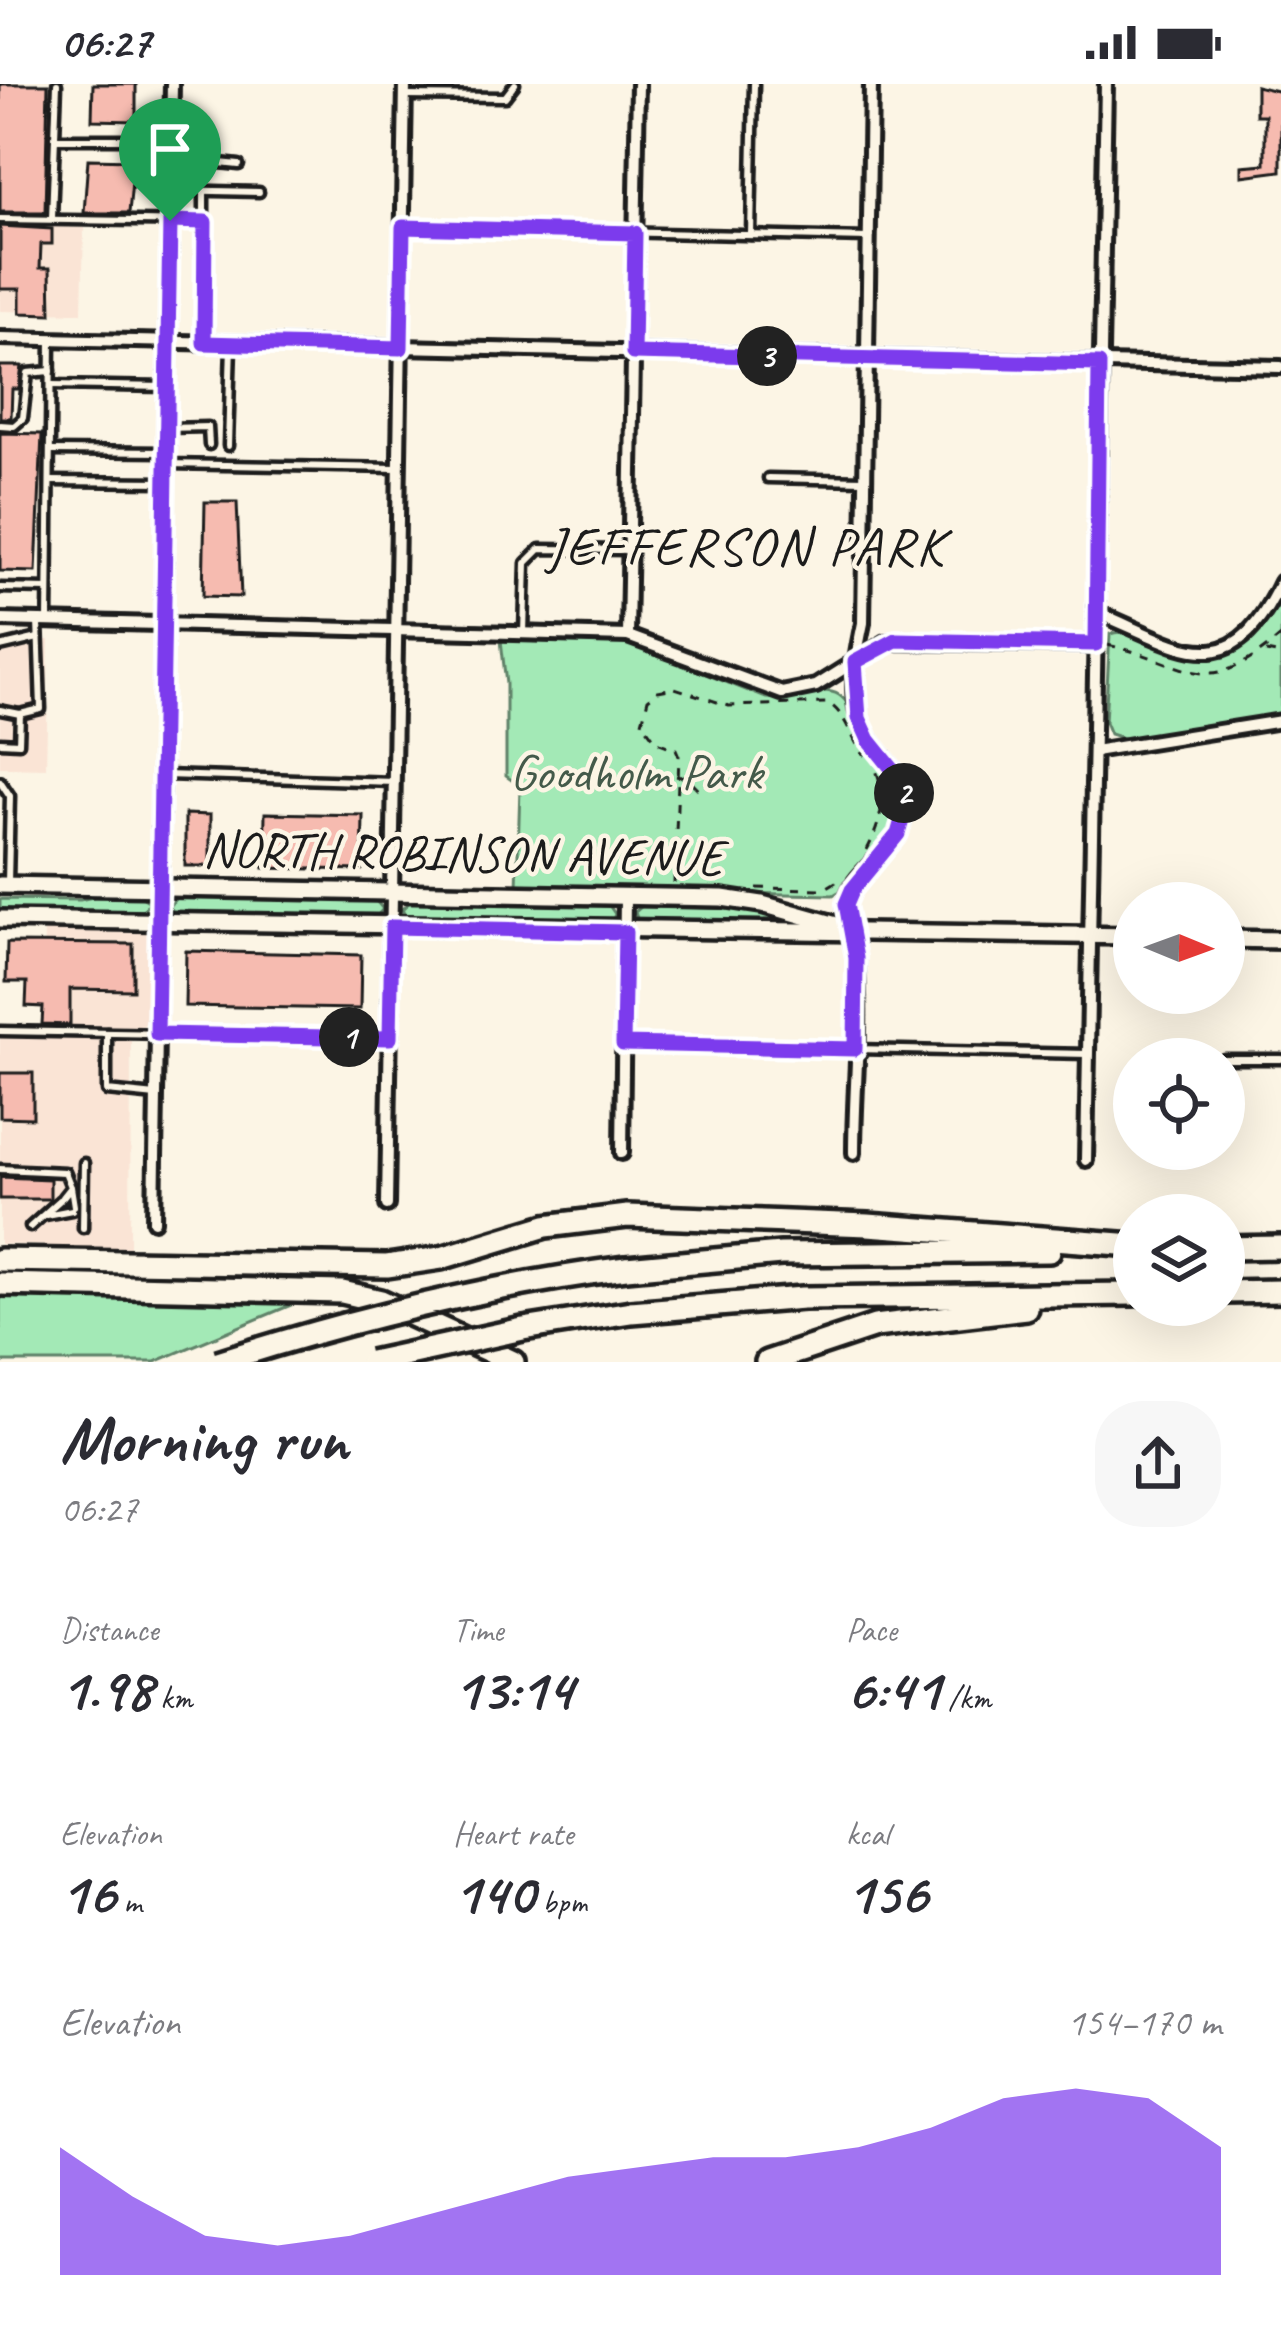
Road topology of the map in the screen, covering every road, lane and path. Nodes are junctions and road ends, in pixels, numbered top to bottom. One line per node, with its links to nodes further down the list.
1 (57, 84): 9 (lane)
2 (172, 84): 10 (street)
3 (515, 84): 8 (lane)
4 (638, 84): 21 (street)
5 (754, 84): 22 (lane)
6 (871, 84): 23 (street)
7 (1106, 84): 32 (street)
8 (405, 90): 20 (street)
9 (55, 139): 10 (lane); 17 (lane)
10 (171, 139): 11 (street)
11 (171, 158): 12 (lane); 13 (street)
12 (239, 165)
13 (170, 190): 14 (lane); 18 (street)
14 (204, 191): 15 (lane); 19 (lane)
15 (260, 192)
16 (0, 219): 17 (lane)
17 (52, 219): 18 (lane)
18 (170, 221): 19 (lane); 26 (street)
19 (205, 222): 27 (lane)
20 (403, 227): 21 (lane); 29 (street)
21 (635, 233): 22 (lane); 30 (street)
22 (751, 236): 23 (lane)
23 (868, 238): 31 (street)
24 (0, 338): 25 (street)
25 (51, 339): 26 (street); 34 (lane)
26 (168, 342): 27 (street); 36 (street)
27 (204, 343): 28 (street)
28 (231, 344): 29 (street); 40 (lane)
29 (401, 348): 30 (street); 43 (street)
30 (633, 353): 31 (street); 48 (street)
31 (866, 358): 32 (street); 45 (street)
32 (1099, 364): 33 (street); 52 (street)
33 (1281, 368)
34 (51, 371): 35 (lane); 37 (lane)
35 (51, 385): 36 (lane); 41 (lane)
36 (167, 387): 38 (street)
37 (0, 425)
38 (167, 428): 39 (lane); 42 (street)
39 (209, 445)
40 (228, 446)
41 (50, 451): 42 (lane); 46 (lane)
42 (166, 458): 43 (lane); 47 (street)
43 (399, 468): 56 (street)
44 (768, 478): 45 (lane)
45 (864, 480): 64 (street)
46 (50, 481): 47 (lane); 51 (lane)
47 (166, 482): 55 (street)
48 (630, 550): 57 (lane); 58 (street)
49 (1281, 582): 52 (street)
50 (0, 588): 51 (lane)
51 (48, 589): 54 (lane)
52 (1096, 612): 60 (street)
53 (0, 620): 54 (street)
54 (43, 621): 55 (street); 59 (lane)
55 (164, 623): 56 (street); 70 (street)
56 (397, 630): 57 (street); 74 (street)
57 (524, 632): 58 (street)
58 (628, 636): 64 (street)
59 (38, 638): 61 (lane); 66 (lane)
60 (1096, 644): 64 (street); 69 (street)
61 (0, 647)
62 (1262, 652): 63 (path)
63 (1281, 655)
64 (855, 662): 87 (street)
65 (0, 710): 66 (lane)
66 (20, 714): 68 (lane)
67 (1281, 721): 69 (street)
68 (0, 742)
69 (1094, 751): 89 (street)
70 (162, 775): 74 (lane); 80 (street)
71 (658, 775): 72 (path)
72 (678, 776): 75 (path); 76 (path); 79 (path)
73 (0, 781): 78 (lane)
74 (394, 782): 82 (street)
75 (702, 794)
76 (866, 851)
77 (848, 873): 81 (path)
78 (4, 885): 80 (street, NORTH ROBINSON AVENUE)
79 (683, 886)
80 (160, 888): 82 (street, NORTH ROBINSON AVENUE); 85 (street)
81 (749, 888)
82 (392, 892): 83 (street, NORTH ROBINSON AVENUE); 86 (street)
83 (625, 898): 87 (street, NORTH ROBINSON AVENUE); 88 (street)
84 (0, 919): 85 (street, NORTH ROBINSON AVENUE)
85 (159, 922): 86 (street, NORTH ROBINSON AVENUE); 95 (street)
86 (392, 927): 88 (street, NORTH ROBINSON AVENUE); 96 (street)
87 (849, 929): 88 (street, NORTH ROBINSON AVENUE); 89 (street, NORTH ROBINSON AVENUE); 98 (street)
88 (625, 932): 97 (street)
89 (1091, 935): 90 (street, NORTH ROBINSON AVENUE); 99 (street)
90 (1113, 936)
91 (1245, 939): 92 (street)
92 (1281, 940)
93 (0, 1031): 94 (lane)
94 (107, 1033): 95 (lane); 102 (lane)
95 (157, 1034): 96 (lane); 102 (street)
96 (390, 1038): 109 (street)
97 (623, 1044): 98 (lane); 104 (street)
98 (855, 1049): 99 (lane); 103 (street)
99 (1088, 1054): 105 (street)
100 (1245, 1059): 101 (lane)
101 (1281, 1059)
102 (156, 1096): 111 (street)
103 (854, 1153)
104 (622, 1154)
105 (1086, 1160)
106 (84, 1163): 113 (lane)
107 (0, 1169): 108 (lane)
108 (71, 1187): 110 (lane); 110 (lane)
109 (387, 1205)
110 (43, 1215): 112 (lane)
111 (154, 1221)
112 (30, 1227)
113 (83, 1228)
114 (1113, 1245): 118 (highway)
115 (1113, 1247): 124 (highway, bridge)
116 (1281, 1247): 117 (highway)
117 (1245, 1248)
118 (0, 1260)
119 (0, 1284): 126 (highway)
120 (1281, 1291): 121 (highway)
121 (1245, 1292)
122 (1113, 1294): 125 (highway, bridge)
123 (1113, 1297): 127 (highway)
124 (218, 1362)
125 (371, 1362)
126 (513, 1362)
127 (767, 1362)

